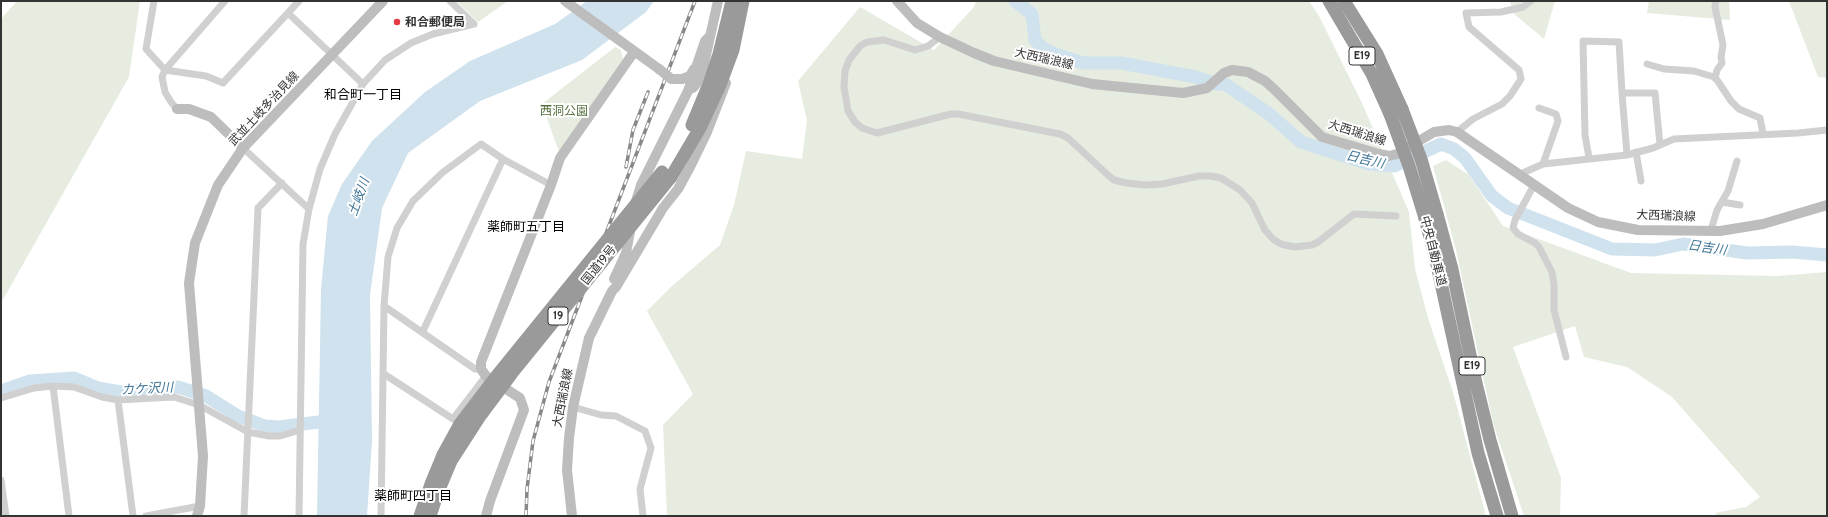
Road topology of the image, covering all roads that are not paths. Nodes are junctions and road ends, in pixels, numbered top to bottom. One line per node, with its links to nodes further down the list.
1 (154, 1): 23 (street)
2 (225, 1): 23 (street)
3 (300, 1): 15 (street)
4 (383, 1): 20 (main road, 武並土岐多治見線)
5 (450, 1): 26 (street)
6 (566, 1): 19 (main road)
7 (718, 1): 16 (main road)
8 (732, 1): 42 (highway, 国道19号 / 19)
9 (743, 1): 18 (highway, 国道19号 / 19)
10 (897, 1): 17 (main road, 大西瑞浪線)
11 (1329, 1): 55 (highway, 中央自動車道 / E19, bridge)
12 (1344, 1): 55 (highway, 中央自動車道 / E19, bridge)
13 (1531, 1): 32 (street)
14 (1716, 1): 25 (street)
15 (288, 13): 20 (street); 23 (street)
16 (709, 37): 22 (main road); 27 (main road)
17 (940, 38): 32 (main road, 大西瑞浪線); 54 (street)
18 (733, 50): 42 (highway, 国道19号 / 19); 52 (main road)
19 (634, 52): 24 (main road, bridge); 46 (main road)
20 (332, 56): 26 (street); 35 (main road, 武並土岐多治見線)
21 (1647, 64): 25 (street)
22 (697, 66): 24 (main road); 27 (main road)
23 (165, 70): 30 (street)
24 (670, 78): 27 (main road)
25 (1716, 78): 33 (street)
26 (362, 84): 53 (street)
27 (688, 91): 48 (main road)
28 (1622, 92): 34 (street); 37 (street); 38 (street)
29 (1539, 108): 41 (street)
30 (177, 109): 35 (main road)
31 (1827, 130): 33 (street)
32 (1456, 132): 43 (main road, 大西瑞浪線)
33 (1763, 134): 34 (street)
34 (1660, 145): 36 (street)
35 (243, 148): 45 (street); 66 (main road, 武並土岐多治見線)
36 (1636, 152): 37 (street); 44 (street)
37 (1627, 155): 38 (street)
38 (1589, 158): 41 (street)
39 (503, 159): 46 (street); 58 (street); 59 (street)
40 (1737, 161): 49 (street)
41 (1543, 164): 43 (street)
42 (667, 174): 70 (highway, 国道19号 / 19, bridge)
43 (1518, 175): 47 (main road, 大西瑞浪線)
44 (1641, 181)
45 (282, 183): 53 (street); 69 (street)
46 (552, 185): 61 (main road)
47 (1534, 185): 56 (main road, 大西瑞浪線); 60 (street)
48 (637, 200): 52 (main road); 57 (main road)
49 (1722, 202): 50 (street); 56 (street)
50 (1740, 205)
51 (1827, 205): 56 (main road, 大西瑞浪線)
52 (663, 208): 57 (main road)
53 (309, 209): 68 (street)
54 (1396, 216)
55 (1431, 216): 85 (highway, 中央自動車道 / E19); 86 (highway, 中央自動車道 / E19)
56 (1711, 230)
57 (612, 291): 67 (main road, 大西瑞浪線)
58 (384, 306): 59 (street); 62 (street)
59 (423, 332): 61 (street)
60 (1566, 357)
61 (484, 372): 62 (street); 82 (main road)
62 (384, 374): 79 (street)
63 (53, 386): 64 (street); 65 (street); 74 (street)
64 (1, 398)
65 (118, 400): 66 (street); 75 (street)
66 (199, 404): 69 (street); 72 (main road, 武並土岐多治見線)
67 (573, 407): 83 (main road, 大西瑞浪線); 84 (street)
68 (300, 430): 69 (street); 78 (street)
69 (248, 432): 77 (street)
70 (447, 458): 80 (highway, 国道19号 / 19); 81 (highway, 国道19号 / 19)
71 (1, 480): 73 (street)
72 (198, 511): 76 (street)
73 (6, 516)
74 (69, 516)
75 (133, 516)
76 (146, 516)
77 (244, 516)
78 (299, 516)
79 (381, 516)
80 (420, 516)
81 (430, 516)
82 (486, 516)
83 (572, 516)
84 (643, 516)
85 (1497, 516)
86 (1512, 516)

